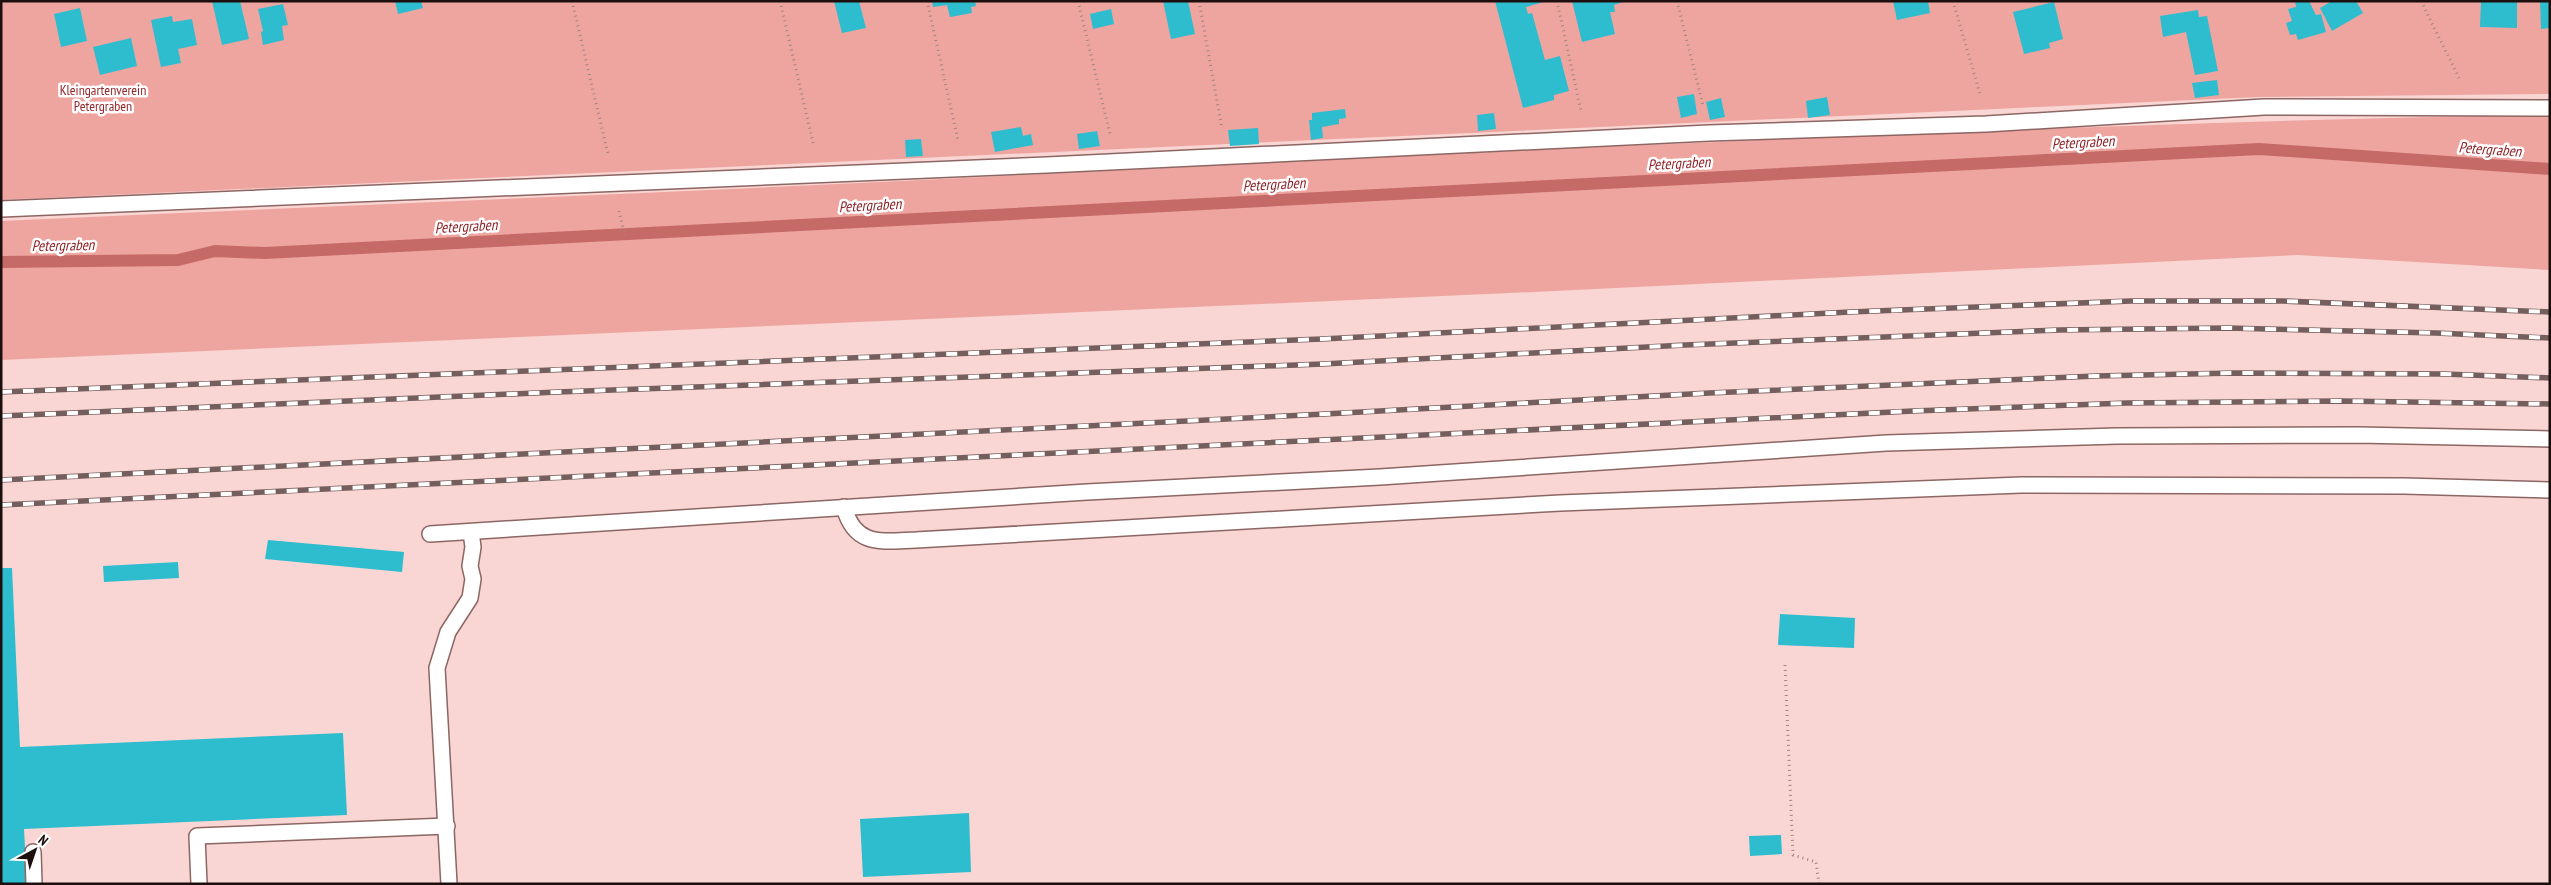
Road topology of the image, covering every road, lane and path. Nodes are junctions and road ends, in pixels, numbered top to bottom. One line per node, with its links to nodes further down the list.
1 (572, 1): 19 (path)
2 (780, 1): 18 (path)
3 (927, 1): 17 (path)
4 (1078, 1): 16 (path)
5 (1199, 1): 15 (path)
6 (1557, 1): 14 (path)
7 (1677, 1): 13 (path)
8 (1953, 1): 12 (path)
9 (2420, 1): 10 (path)
10 (2474, 108): 11 (lane); 12 (lane)
11 (2550, 108)
12 (1986, 124): 13 (lane)
13 (1709, 134): 14 (lane)
14 (1585, 139): 15 (lane)
15 (1228, 156): 16 (lane)
16 (1117, 162): 17 (lane)
17 (964, 168): 18 (lane)
18 (820, 175): 19 (lane)
19 (613, 184): 20 (lane)
20 (1, 209)
21 (619, 211): 22 (path)
22 (626, 236)
23 (2550, 439): 25 (lane)
24 (2550, 490): 25 (lane)
25 (844, 508): 26 (lane)
26 (471, 532): 27 (lane); 29 (lane)
27 (430, 534)
28 (1785, 665): 34 (path)
29 (448, 826): 32 (lane); 33 (lane)
30 (33, 852): 31 (lane)
31 (34, 884)
32 (199, 884)
33 (449, 884)
34 (1819, 884)

